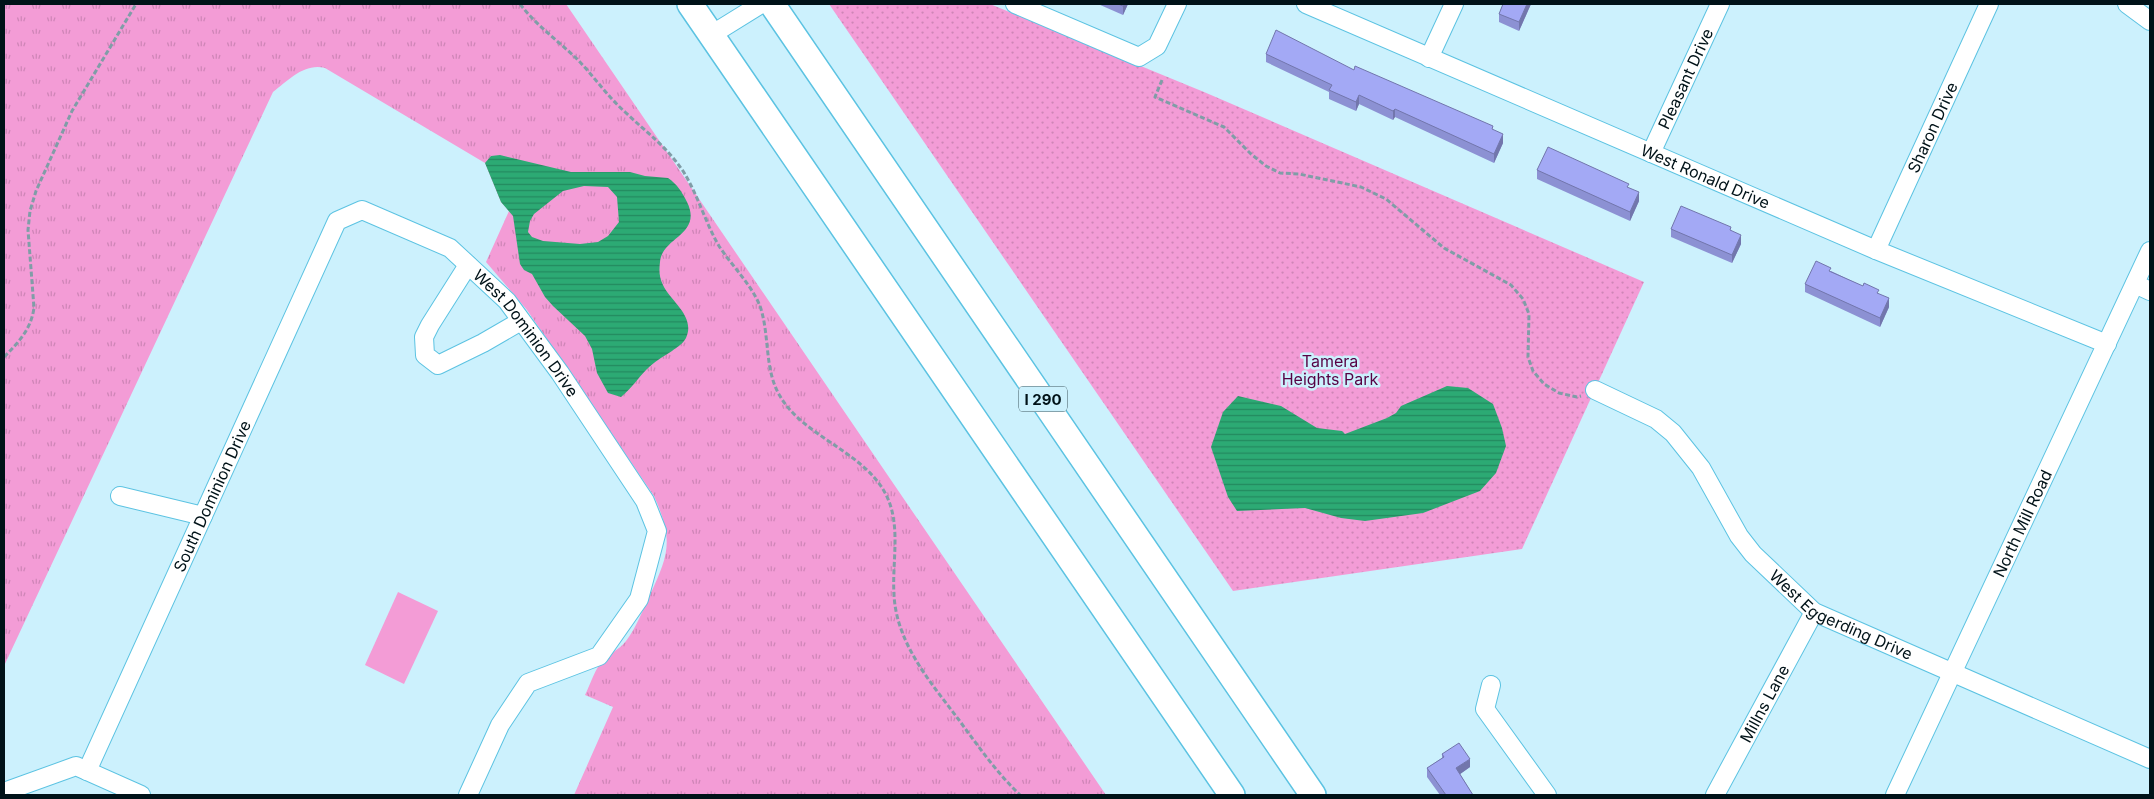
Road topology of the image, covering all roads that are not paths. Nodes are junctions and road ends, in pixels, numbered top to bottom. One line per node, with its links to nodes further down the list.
1 (690, 4): 12 (highway)
2 (761, 4): 12 (street)
3 (772, 4): 34 (highway, I 290)
4 (1015, 4): 5 (street)
5 (1177, 4)
6 (1306, 4): 13 (street, West Ronald Drive)
7 (1454, 4): 13 (street)
8 (1720, 4): 14 (street, Pleasant Drive)
9 (1989, 4): 16 (street, Sharon Drive)
10 (2127, 4): 11 (street)
11 (2150, 20)
12 (712, 35): 33 (highway)
13 (1429, 58): 14 (street, West Ronald Drive)
14 (1651, 153): 16 (street, West Ronald Drive)
15 (338, 221): 18 (street, West Dominion Drive); 24 (street, South Dominion Drive)
16 (1876, 250): 21 (street, West Ronald Drive)
17 (2150, 251): 19 (street, North Mill Road)
18 (468, 265): 20 (street, West Dominion Drive); 20 (street)
19 (2142, 287): 21 (street, North Mill Road)
20 (522, 321): 32 (street, West Dominion Drive)
21 (2107, 344): 26 (street, North Mill Road)
22 (1595, 390): 25 (street, West Eggerding Drive)
23 (120, 496): 24 (street)
24 (203, 516): 29 (street, South Dominion Drive)
25 (1814, 612): 26 (street, West Eggerding Drive); 36 (street, Millns Lane)
26 (1952, 673): 28 (street, West Eggerding Drive); 37 (street, North Mill Road)
27 (1491, 685): 35 (street)
28 (2150, 759)
29 (82, 769): 30 (street); 31 (street)
30 (4, 792)
31 (141, 795)
32 (468, 795)
33 (1232, 795)
34 (1313, 795)
35 (1547, 795)
36 (1715, 795)
37 (1895, 795)

